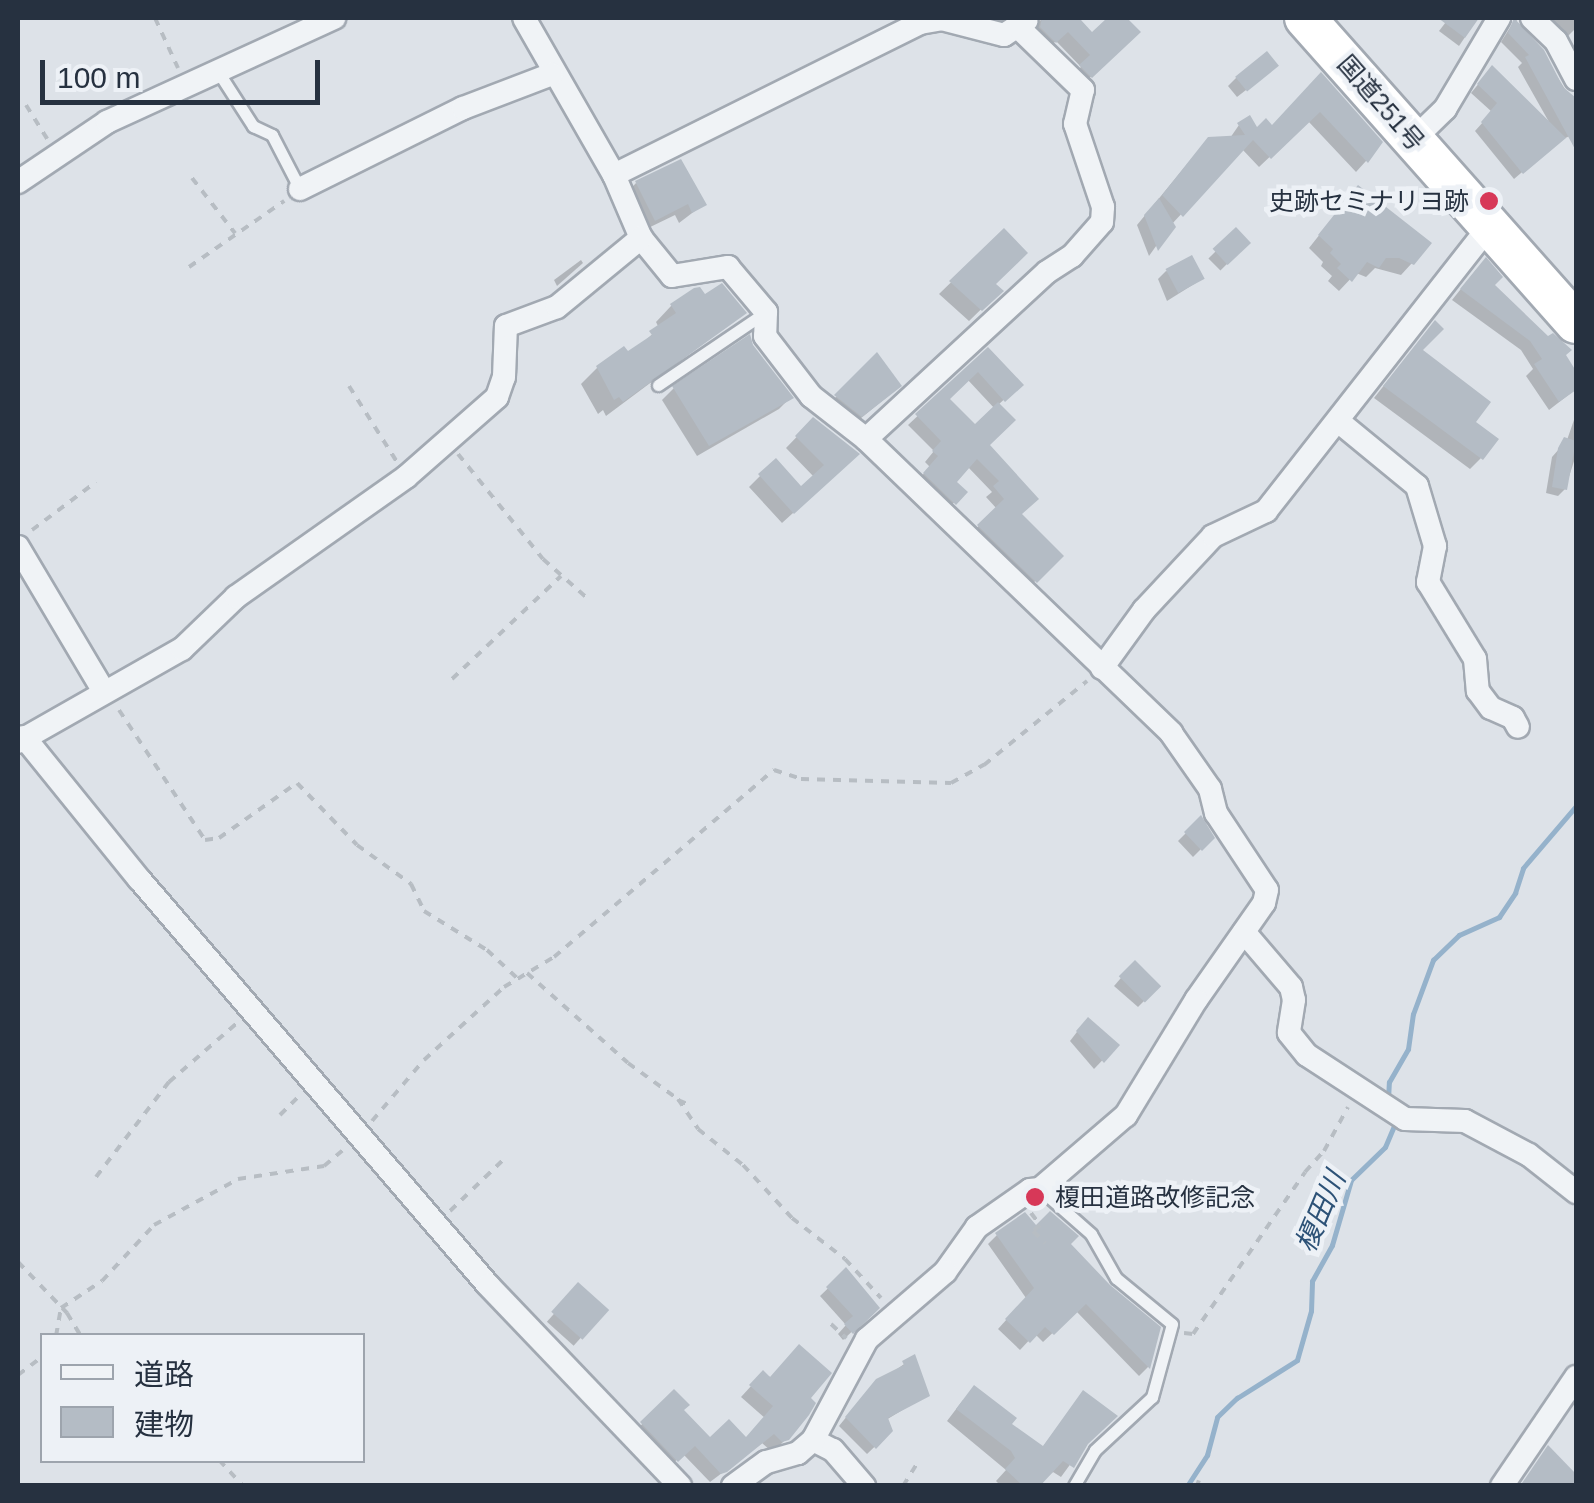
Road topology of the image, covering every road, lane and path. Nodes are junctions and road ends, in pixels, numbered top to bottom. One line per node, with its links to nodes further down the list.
1 (155, 18): 11 (path)
2 (334, 18): 8 (street)
3 (524, 18): 9 (street)
4 (1306, 18): 13 (highway, 国道251号)
5 (1499, 18): 13 (street)
6 (1532, 18): 10 (street)
7 (1024, 23): 15 (street); 28 (street)
8 (218, 70): 11 (street); 18 (lane)
9 (552, 74): 15 (street); 18 (street)
10 (1576, 79)
11 (185, 82): 14 (street)
12 (26, 105): 14 (path)
13 (1413, 140): 19 (highway, 国道251号)
14 (56, 153): 17 (street)
15 (614, 176): 21 (street)
16 (192, 178): 20 (path)
17 (18, 182)
18 (300, 189): 20 (path)
19 (1489, 227): 24 (highway, 国道251号); 27 (street)
20 (236, 234): 22 (path)
21 (641, 238): 23 (street); 29 (street)
22 (189, 267)
23 (766, 312): 25 (lane); 28 (street)
24 (1576, 323)
25 (658, 385)
26 (349, 386): 30 (path)
27 (1338, 420): 36 (street); 39 (street)
28 (866, 439): 36 (street)
29 (448, 442): 30 (street); 34 (path)
30 (406, 477): 38 (street)
31 (96, 482): 32 (path)
32 (18, 539)
33 (18, 547): 38 (street)
34 (560, 576): 35 (path); 37 (path)
35 (588, 599)
36 (1102, 668): 41 (street); 42 (path)
37 (452, 679)
38 (103, 690): 40 (street); 43 (path)
39 (1518, 727)
40 (21, 739): 44 (street)
41 (1244, 932): 46 (street); 54 (street)
42 (528, 972): 43 (path); 47 (path)
43 (517, 978): 50 (path)
44 (252, 1009): 45 (street); 52 (path)
45 (314, 1081): 49 (path); 50 (street)
46 (1362, 1089): 53 (street); 60 (path)
47 (678, 1100): 48 (path); 59 (path)
48 (692, 1106)
49 (280, 1116)
50 (361, 1134): 55 (street); 58 (path)
51 (504, 1159): 55 (path)
52 (96, 1178)
53 (1576, 1192)
54 (1030, 1194): 56 (path); 59 (street); 60 (lane)
55 (437, 1223): 70 (street)
56 (1045, 1243)
57 (18, 1262): 58 (path)
58 (61, 1308): 61 (path); 62 (path)
59 (895, 1312): 66 (street)
60 (1172, 1324): 74 (lane)
61 (57, 1333)
62 (79, 1333)
63 (40, 1358): 64 (path)
64 (18, 1375)
65 (1576, 1377): 75 (street)
66 (813, 1440): 71 (street); 72 (street)
67 (222, 1463): 69 (path)
68 (917, 1464): 73 (path)
69 (243, 1486)
70 (680, 1486)
71 (733, 1486)
72 (864, 1486)
73 (903, 1486)
74 (1074, 1486)
75 (1502, 1486)

